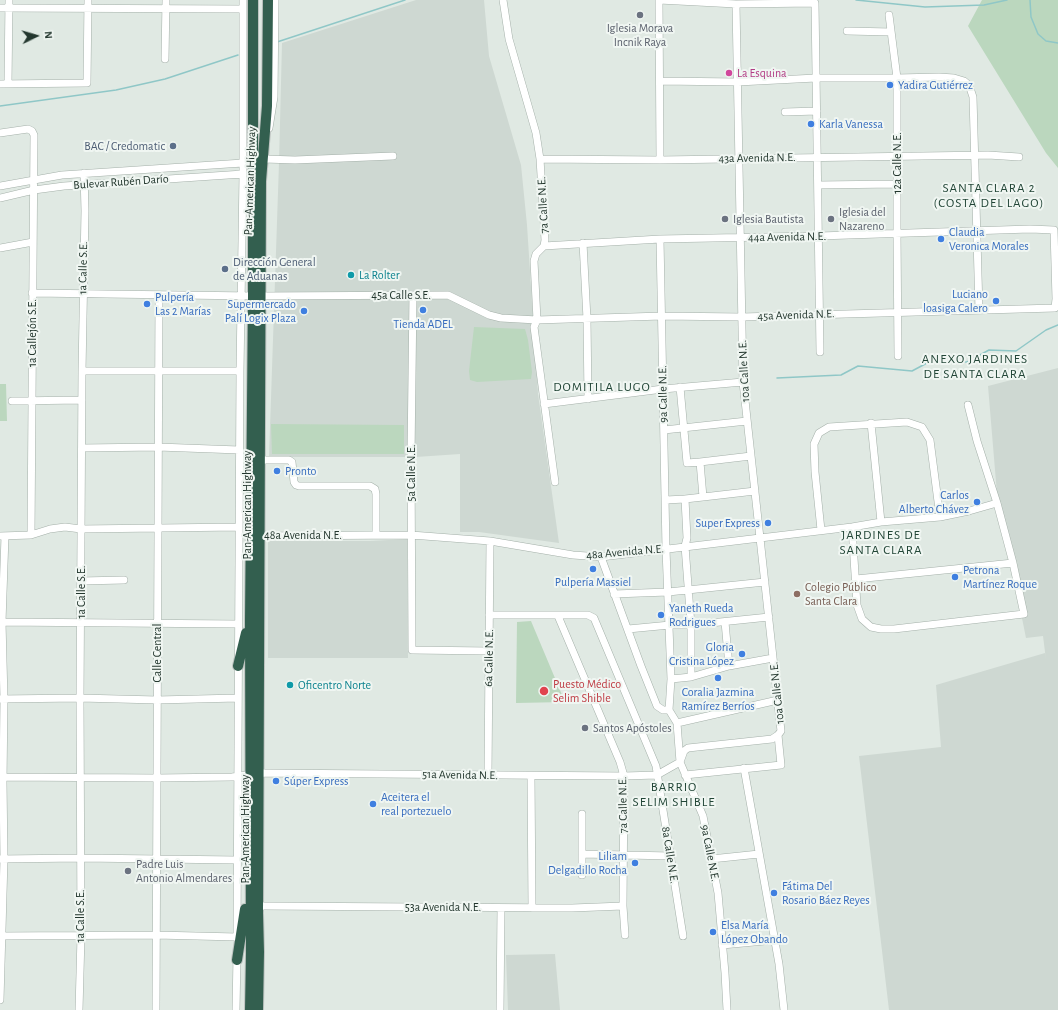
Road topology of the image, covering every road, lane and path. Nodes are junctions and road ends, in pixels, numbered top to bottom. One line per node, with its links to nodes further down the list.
1 (9, 0): 12 (street)
2 (88, 0): 13 (street)
3 (166, 0): 14 (street)
4 (243, 0): 15 (street)
5 (253, 0): 63 (highway, Pan-American Highway)
6 (268, 0): 42 (highway, Pan-American Highway)
7 (275, 0): 35 (street)
8 (503, 0): 36 (street, 7a Calle N.E.)
9 (659, 0): 10 (street); 22 (street)
10 (736, 4): 20 (street); 23 (street, 10a Calle N.E.)
11 (0, 8): 12 (street)
12 (9, 8): 13 (street); 25 (street)
13 (88, 8): 14 (street); 25 (street)
14 (166, 8): 15 (street); 19 (street)
15 (243, 9): 38 (street)
16 (889, 15): 18 (street, 12a Calle N.E.)
17 (847, 31): 18 (street)
18 (891, 32): 21 (street, 12a Calle N.E.)
19 (165, 59)
20 (816, 78): 21 (street); 23 (street); 26 (street)
21 (897, 78): 30 (street, 12a Calle N.E.); 31 (street)
22 (660, 82): 23 (street); 37 (street)
23 (738, 82): 34 (street, 10a Calle N.E.)
24 (0, 84): 25 (street)
25 (8, 84)
26 (817, 111): 27 (street); 32 (street)
27 (785, 112)
28 (0, 133): 41 (street, 1a Callejón S.E.)
29 (393, 156): 35 (street)
30 (897, 156): 31 (street, 43a Avenida N.E.); 32 (street, 43a Avenida N.E.); 43 (street, 12a Calle N.E.)
31 (974, 156): 33 (street, 43a Avenida N.E.); 49 (street)
32 (817, 157): 34 (street, 43a Avenida N.E.); 45 (street)
33 (1019, 157)
34 (740, 158): 37 (street, 43a Avenida N.E.); 52 (street, 10a Calle N.E.)
35 (264, 159): 42 (street)
36 (540, 159): 37 (street, 43a Avenida N.E.); 56 (street, 7a Calle N.E.)
37 (660, 160)
38 (243, 163): 39 (street, Bulevar Rubén Darío); 40 (street)
39 (84, 173): 41 (street, Bulevar Rubén Darío); 44 (street, 1a Calle S.E.)
40 (243, 174): 44 (street, Bulevar Rubén Darío); 62 (street)
41 (34, 179): 46 (street, Bulevar Rubén Darío); 47 (street, 1a Callejón S.E.)
42 (261, 181): 63 (highway, Pan-American Highway)
43 (897, 184): 45 (street); 50 (street, 12a Calle N.E.)
44 (84, 185): 47 (street, Bulevar Rubén Darío); 59 (street, 1a Calle S.E.)
45 (818, 185): 51 (street)
46 (0, 186)
47 (34, 190): 48 (street, Bulevar Rubén Darío); 54 (street, 1a Callejón S.E.)
48 (0, 198)
49 (976, 231): 50 (street, 44a Avenida N.E.); 64 (street, 44a Avenida N.E.); 65 (street)
50 (897, 233): 51 (street, 44a Avenida N.E.); 66 (street, 12a Calle N.E.)
51 (819, 236): 52 (street, 44a Avenida N.E.); 67 (street)
52 (740, 238): 53 (street, 44a Avenida N.E.); 69 (street, 10a Calle N.E.)
53 (660, 239): 55 (street, 44a Avenida N.E.); 68 (street, 9a Calle N.E.)
54 (33, 242): 57 (street); 58 (street, 1a Callejón S.E.)
55 (583, 243): 56 (street, 44a Avenida N.E.); 70 (street)
56 (544, 246): 71 (street, 7a Calle N.E.)
57 (0, 248)
58 (32, 293): 59 (street); 83 (street, 1a Callejón S.E.)
59 (83, 294): 61 (street); 74 (street, 1a Calle S.E.)
60 (413, 295): 63 (street, 45a Calle S.E.); 71 (street, 45a Calle S.E.); 111 (street, 5a Calle N.E.)
61 (159, 296): 62 (street, 45a Calle S.E.); 75 (street, Calle Central)
62 (241, 296): 63 (street, 45a Calle S.E.); 76 (street)
63 (257, 296): 94 (highway, Pan-American Highway); 113 (highway, Pan-American Highway)
64 (1055, 308): 65 (street, 45a Avenida N.E.)
65 (979, 310): 66 (street, 45a Avenida N.E.)
66 (898, 312): 67 (street, 45a Avenida N.E.); 73 (street, 12a Calle N.E.)
67 (819, 315): 69 (street, 45a Avenida N.E.); 72 (street)
68 (662, 316): 69 (street, 45a Avenida N.E.); 70 (street, 45a Avenida N.E.); 79 (street, 9a Calle N.E.)
69 (742, 317): 77 (street, 10a Calle N.E.)
70 (587, 318): 71 (street, 45a Avenida N.E.); 80 (street)
71 (536, 320): 84 (street, 7a Calle N.E.)
72 (820, 352)
73 (898, 356)
74 (82, 371): 75 (street); 81 (street, 1a Calle S.E.)
75 (159, 371): 76 (street); 90 (street, Calle Central)
76 (240, 371): 92 (street)
77 (743, 382): 78 (street); 86 (street, 10a Calle N.E.)
78 (680, 388): 79 (street); 88 (street)
79 (663, 389): 80 (street); 89 (street, 9a Calle N.E.)
80 (588, 399): 84 (street)
81 (82, 400): 83 (street); 91 (street, 1a Calle S.E.)
82 (12, 401): 83 (street)
83 (32, 401): 109 (street, 1a Callejón S.E.)
84 (544, 404): 96 (street, 7a Calle N.E.)
85 (968, 405): 101 (street)
86 (747, 421): 88 (street); 93 (street, 10a Calle N.E.)
87 (871, 423): 102 (street); 103 (street); 108 (street)
88 (684, 428): 89 (street); 95 (street)
89 (664, 430): 100 (street, 9a Calle N.E.)
90 (158, 447): 91 (street); 92 (street); 104 (street, Calle Central)
91 (82, 448): 107 (street, 1a Calle S.E.)
92 (239, 450): 105 (street)
93 (751, 456): 95 (street); 97 (street, 10a Calle N.E.)
94 (260, 460): 110 (street); 113 (highway, Pan-American Highway)
95 (700, 462): 98 (street)
96 (555, 482)
97 (755, 491): 98 (street); 114 (street, 10a Calle N.E.)
98 (704, 497): 99 (street)
99 (685, 499): 100 (street); 116 (street)
100 (666, 500): 117 (street, 9a Calle N.E.)
101 (997, 503): 102 (street, 48a Avenida N.E.); 119 (street)
102 (940, 517): 103 (street, 48a Avenida N.E.)
103 (881, 522): 106 (street, 48a Avenida N.E.)
104 (158, 527): 105 (street); 107 (street); 134 (street, Calle Central)
105 (239, 527): 135 (street)
106 (852, 527): 108 (street, 48a Avenida N.E.); 120 (street)
107 (81, 529): 109 (street); 122 (street, 1a Calle S.E.)
108 (821, 530): 114 (street, 48a Avenida N.E.)
109 (32, 535): 112 (street)
110 (376, 535): 111 (street, 48a Avenida N.E.); 113 (street, 48a Avenida N.E.)
111 (411, 535): 115 (street, 48a Avenida N.E.); 139 (street, 5a Calle N.E.)
112 (2, 536): 131 (street)
113 (255, 536): 130 (highway, Pan-American Highway); 155 (highway, Pan-American Highway)
114 (760, 538): 116 (street, 48a Avenida N.E.); 123 (street, 10a Calle N.E.)
115 (490, 541): 118 (street, 48a Avenida N.E.); 127 (street, 6a Calle N.E.)
116 (685, 546): 117 (street, 48a Avenida N.E.); 124 (street)
117 (666, 549): 118 (street, 48a Avenida N.E.); 125 (street)
118 (601, 557): 126 (street)
119 (1014, 563): 120 (street); 120 (street)
120 (856, 579)
121 (124, 580): 122 (street)
122 (81, 582): 132 (street, 1a Calle S.E.)
123 (765, 582): 124 (street); 129 (street, 10a Calle N.E.)
124 (688, 590): 125 (street); 136 (street)
125 (668, 592): 126 (street); 137 (street)
126 (614, 594): 138 (street)
127 (489, 615): 128 (street); 139 (street, 6a Calle N.E.)
128 (558, 616): 157 (street, 8a Calle N.E.); 161 (street, 7a Calle N.E.)
129 (769, 617): 133 (street); 140 (street, 10a Calle N.E.)
130 (250, 620): 141 (highway); 155 (highway, Pan-American Highway)
131 (1, 622): 132 (street); 147 (street)
132 (81, 622): 134 (street); 145 (street, 1a Calle S.E.)
133 (725, 622): 136 (street); 142 (street)
134 (157, 623): 135 (street); 148 (street, Calle Central)
135 (238, 624): 141 (street)
136 (691, 625): 137 (street); 143 (street)
137 (670, 626): 138 (street); 144 (street)
138 (628, 630): 150 (street)
139 (489, 651): 156 (street, 6a Calle N.E.)
140 (773, 658): 142 (street); 149 (street, 10a Calle N.E.)
141 (238, 666): 146 (street)
142 (729, 666): 143 (street)
143 (691, 677): 144 (street)
144 (671, 679): 150 (street)
145 (80, 698): 147 (street); 148 (street); 163 (street, 1a Calle S.E.)
146 (238, 698): 148 (street); 159 (street)
147 (2, 699): 162 (street)
148 (157, 700): 164 (street, Calle Central)
149 (778, 700): 151 (street); 152 (street, 10a Calle N.E.)
150 (669, 710): 151 (street, 9a Calle N.E.)
151 (677, 724): 153 (street, 9a Calle N.E.)
152 (778, 735): 153 (street); 154 (street, 10a Calle N.E.)
153 (680, 762): 157 (street, 51a Avenida N.E.); 158 (street, 9a Calle N.E.)
154 (744, 768): 158 (street); 169 (street)
155 (254, 774): 156 (street, 51a Avenida N.E.); 159 (street, 51a Avenida N.E.); 166 (highway, Pan-American Highway); 176 (highway, Pan-American Highway)
156 (488, 775): 160 (street, 51a Avenida N.E.)
157 (657, 775): 161 (street, 51a Avenida N.E.); 170 (street, 8a Calle N.E.)
158 (685, 775): 174 (street, 9a Calle N.E.)
159 (238, 776): 164 (street, 51a Avenida N.E.); 175 (street)
160 (531, 776): 161 (street, 51a Avenida N.E.); 181 (street)
161 (624, 776): 168 (street, 7a Calle N.E.)
162 (1, 777): 163 (street, 51a Avenida N.E.); 172 (street)
163 (81, 778): 164 (street, 51a Avenida N.E.); 171 (street, 1a Calle S.E.)
164 (157, 778): 173 (street, Calle Central)
165 (582, 814): 167 (street)
166 (258, 829): 178 (highway); 190 (highway, Pan-American Highway)
167 (582, 854): 168 (street); 177 (street)
168 (623, 854): 170 (street); 179 (street, 7a Calle N.E.)
169 (759, 854): 174 (street); 188 (street)
170 (671, 856): 186 (street, 8a Calle N.E.)
171 (81, 858): 172 (street); 173 (street); 185 (street, 1a Calle S.E.)
172 (2, 859): 184 (street)
173 (156, 859): 175 (street); 182 (street, Calle Central)
174 (711, 859): 189 (street, 9a Calle N.E.)
175 (237, 860): 187 (street)
176 (250, 875): 190 (highway, Pan-American Highway); 191 (highway)
177 (582, 875)
178 (263, 906): 180 (street, 53a Avenida N.E.); 198 (highway)
179 (623, 906): 181 (street, 53a Avenida N.E.); 183 (street, 7a Calle N.E.)
180 (501, 908): 181 (street, 53a Avenida N.E.); 199 (street)
181 (532, 908)
182 (156, 935): 185 (street); 187 (street); 194 (street, Calle Central)
183 (625, 935)
184 (1, 936): 185 (street); 192 (street)
185 (81, 936): 193 (street, 1a Calle S.E.)
186 (683, 936)
187 (237, 937): 191 (street)
188 (775, 940): 189 (street); 201 (street)
189 (722, 945): 200 (street, 9a Calle N.E.)
190 (255, 953): 196 (highway, Pan-American Highway); 197 (highway, Pan-American Highway)
191 (237, 960): 195 (street)
192 (0, 1000)
193 (79, 1010)
194 (156, 1010)
195 (236, 1010)
196 (250, 1010)
197 (258, 1010)
198 (264, 1010)
199 (500, 1010)
200 (726, 1010)
201 (784, 1010)

